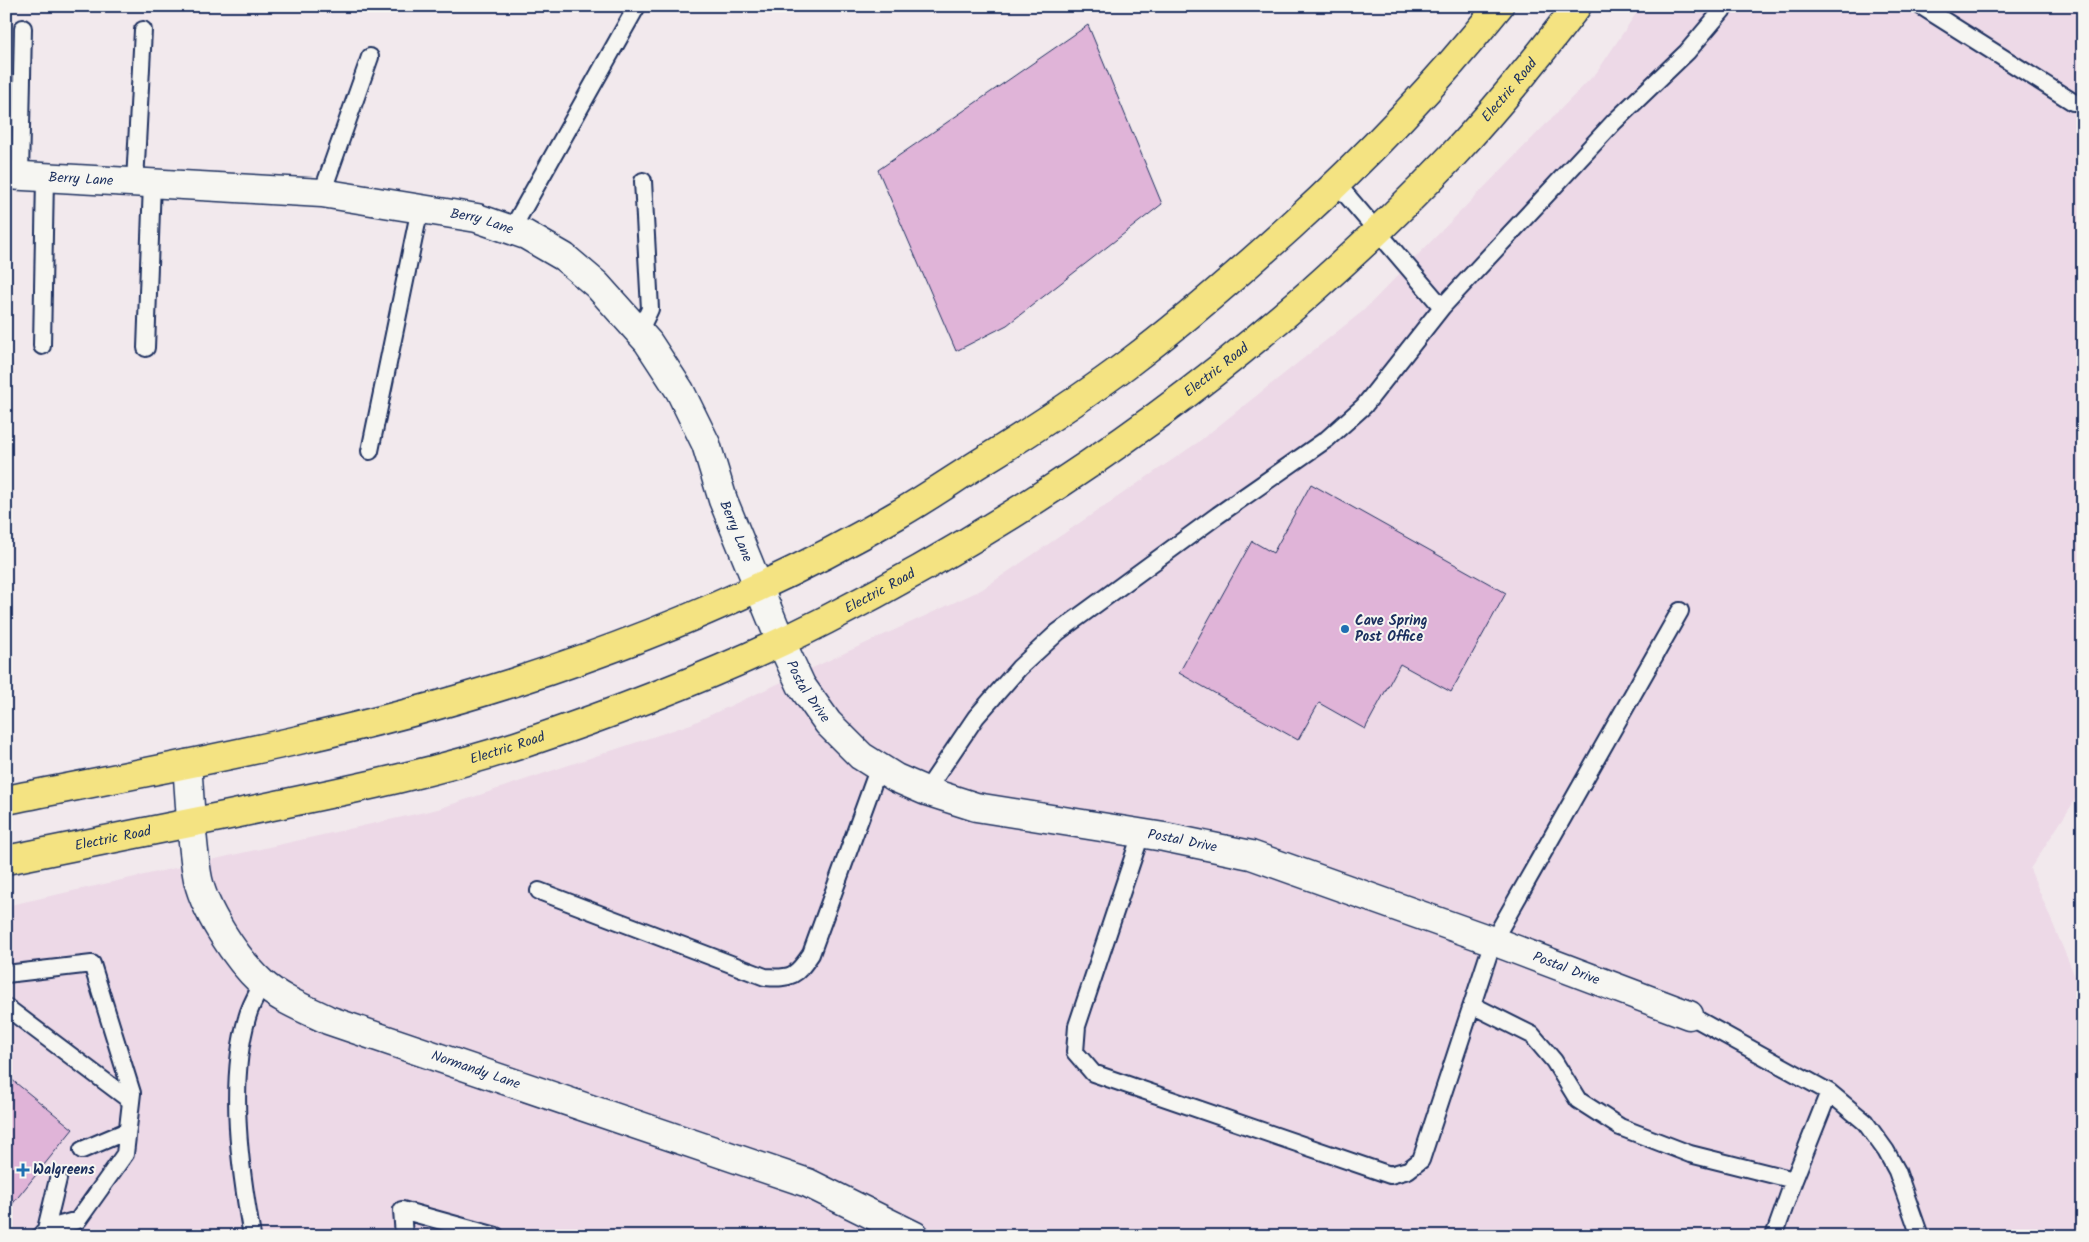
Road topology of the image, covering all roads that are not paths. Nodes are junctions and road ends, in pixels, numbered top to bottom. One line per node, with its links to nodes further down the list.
1 (637, 6): 16 (lane)
2 (1499, 6): 13 (main road)
3 (1577, 6): 17 (main road, Electric Road)
4 (1726, 6): 18 (lane)
5 (1921, 6): 9 (lane)
6 (23, 28): 10 (lane)
7 (143, 30): 12 (lane)
8 (370, 56): 14 (lane)
9 (2073, 102)
10 (24, 176): 12 (street, Berry Lane); 20 (lane)
11 (643, 181): 19 (lane)
12 (143, 182): 14 (street, Berry Lane); 21 (lane)
13 (1337, 184): 17 (lane); 23 (main road)
14 (322, 192): 15 (street, Berry Lane)
15 (420, 208): 16 (street, Berry Lane); 22 (lane)
16 (512, 229): 19 (street, Berry Lane)
17 (1378, 231): 18 (lane); 25 (main road, Electric Road)
18 (1442, 307): 28 (lane)
19 (639, 332): 23 (street, Berry Lane)
20 (42, 346)
21 (146, 348)
22 (370, 451)
23 (758, 586): 25 (street, Postal Drive); 26 (main road)
24 (1680, 611): 34 (lane)
25 (781, 642): 27 (street, Postal Drive); 30 (main road, Electric Road)
26 (187, 764): 29 (main road); 30 (street, Normandy Lane)
27 (879, 767): 28 (street, Postal Drive); 33 (lane)
28 (926, 791): 31 (street, Postal Drive)
29 (6, 800)
30 (192, 823): 32 (main road, Electric Road); 36 (street, Normandy Lane)
31 (1141, 834): 34 (street, Postal Drive); 37 (lane)
32 (6, 860)
33 (539, 891)
34 (1493, 941): 37 (lane); 39 (street, Postal Drive)
35 (6, 974): 41 (lane)
36 (263, 983): 47 (lane); 50 (street, Normandy Lane)
37 (1472, 1005): 45 (lane)
38 (6, 1007): 41 (lane)
39 (1689, 1015): 40 (lane)
40 (1828, 1092): 45 (lane); 52 (lane)
41 (131, 1101): 42 (lane)
42 (127, 1131): 43 (lane); 46 (lane)
43 (82, 1150)
44 (58, 1180): 46 (lane)
45 (1794, 1180): 51 (lane)
46 (43, 1232)
47 (252, 1236)
48 (404, 1236): 49 (lane)
49 (496, 1236)
50 (915, 1236)
51 (1774, 1236)
52 (1920, 1236)

